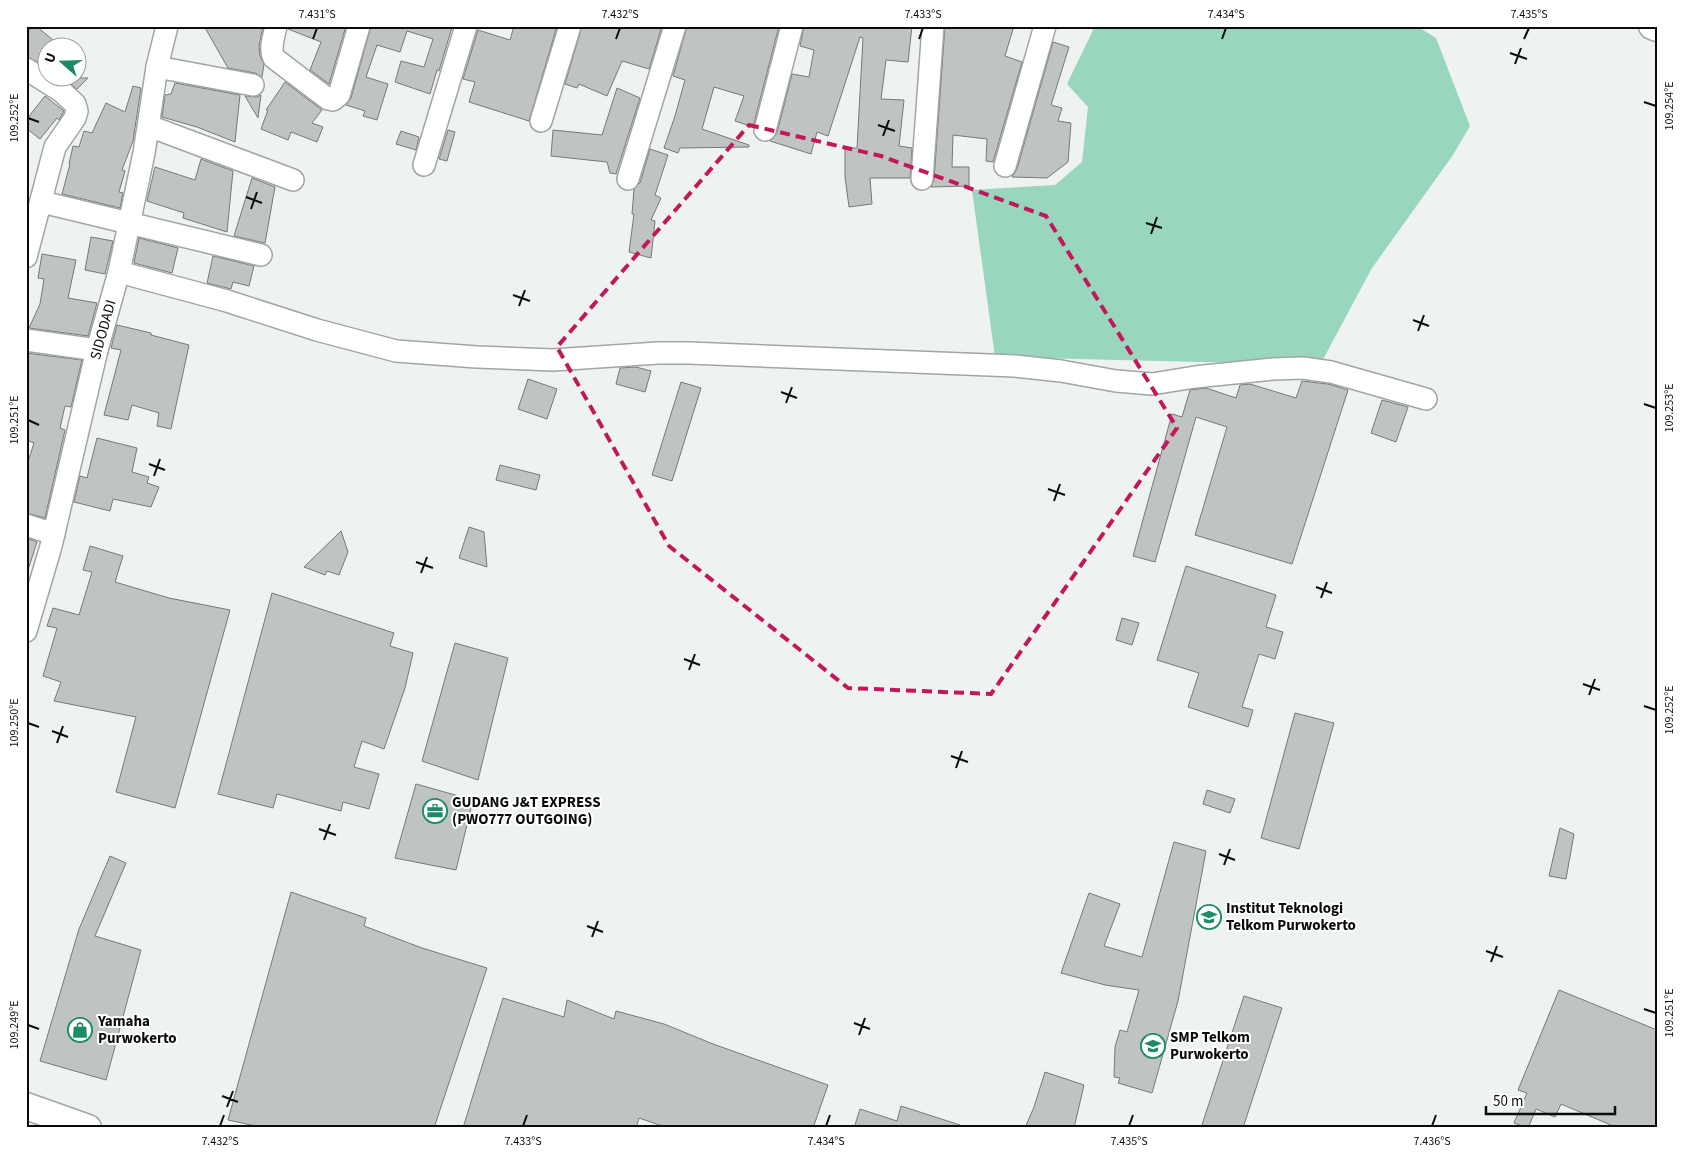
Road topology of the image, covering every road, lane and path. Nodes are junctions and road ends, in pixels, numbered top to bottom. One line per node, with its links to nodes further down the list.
1 (167, 26): 12 (street, SIDODADI)
2 (276, 26): 3 (street)
3 (359, 26)
4 (466, 26): 18 (street)
5 (570, 26): 15 (street)
6 (675, 26): 20 (street)
7 (792, 26): 17 (street)
8 (933, 26): 21 (street)
9 (1045, 26): 19 (street)
10 (1652, 26): 11 (street)
11 (1657, 28)
12 (158, 67): 14 (street); 16 (street, SIDODADI)
13 (26, 69): 23 (street)
14 (253, 85)
15 (541, 121)
16 (149, 126): 22 (street); 24 (street, SIDODADI)
17 (765, 130)
18 (424, 165)
19 (1005, 166)
20 (628, 179)
21 (922, 179)
22 (293, 180)
23 (42, 202): 24 (street); 26 (street)
24 (130, 224): 25 (street); 27 (street, SIDODADI)
25 (261, 255)
26 (26, 257)
27 (119, 272): 29 (street, SIDODADI); 30 (street)
28 (26, 340): 29 (street)
29 (97, 350): 32 (street, SIDODADI)
30 (1426, 399)
31 (26, 525): 32 (street)
32 (54, 534): 33 (street, SIDODADI)
33 (26, 631)
34 (26, 1106): 35 (street)
35 (88, 1128)

